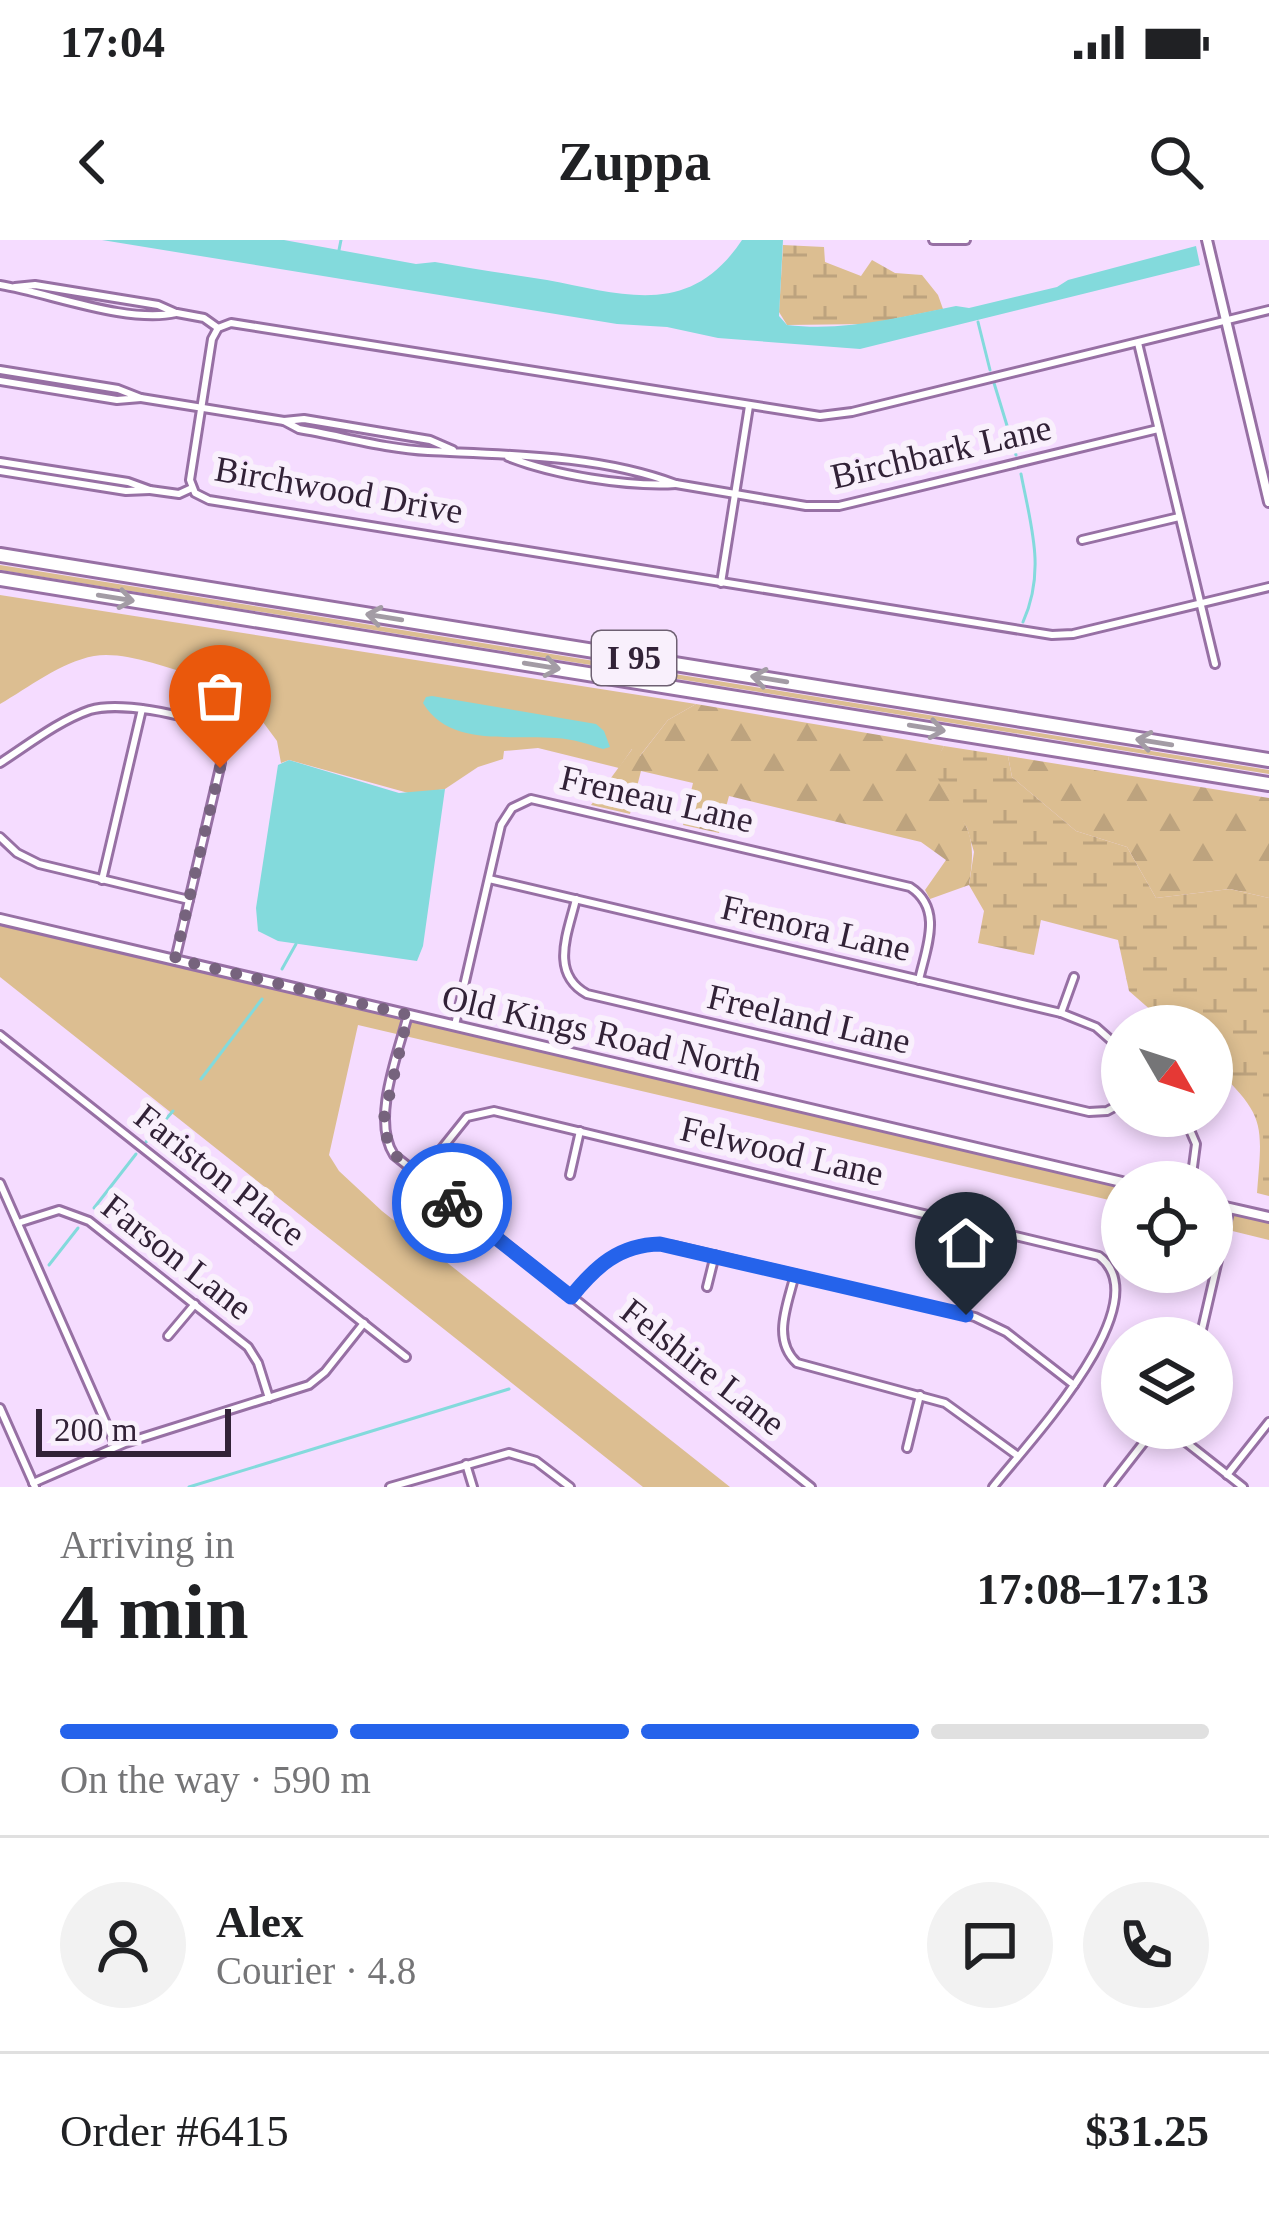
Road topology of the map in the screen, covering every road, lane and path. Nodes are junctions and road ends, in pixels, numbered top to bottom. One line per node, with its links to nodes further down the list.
1 (933, 240): 2 (street)
2 (966, 240)
3 (1207, 240): 6 (street)
4 (0, 285): 7 (street)
5 (1269, 310): 6 (street)
6 (1226, 321): 8 (street); 20 (street)
7 (218, 328): 12 (street); 13 (street, Birchwood Drive)
8 (1138, 343): 12 (street); 14 (street)
9 (0, 370): 11 (street)
10 (0, 381): 11 (street)
11 (141, 398): 13 (street, Birchbark Lane)
12 (749, 406): 19 (street)
13 (201, 408): 17 (street, Birchwood Drive); 19 (street, Birchbark Lane)
14 (1159, 430): 19 (street, Birchbark Lane); 21 (street)
15 (0, 462): 18 (street)
16 (0, 472): 18 (street)
17 (192, 488): 18 (street); 25 (street, Birchwood Drive)
18 (149, 490)
19 (734, 493): 25 (street)
20 (1269, 502)
21 (1179, 517): 22 (street); 27 (street)
22 (1082, 540)
23 (0, 555): 30 (highway, I 95, one-way to 23)
24 (0, 579): 32 (highway, I 95, one-way to 32)
25 (721, 583): 27 (street, Birchwood Drive)
26 (1269, 587): 27 (street, Birchwood Drive)
27 (1201, 604): 28 (street)
28 (1215, 664)
29 (142, 710): 31 (street); 35 (street); 37 (street)
30 (1269, 760)
31 (0, 763)
32 (1269, 784)
33 (0, 837): 35 (street)
34 (489, 879): 36 (street, Frenora Lane); 41 (street, Freneau Lane); 44 (street, Freneau Lane)
35 (102, 880): 37 (street)
36 (576, 899): 41 (street, Frenora Lane); 47 (street, Freeland Lane)
37 (189, 900): 39 (street)
38 (0, 919): 39 (street, Old Kings Road North)
39 (175, 959): 43 (street, Old Kings Road North)
40 (1074, 977): 42 (street)
41 (919, 980): 42 (street, Frenora Lane)
42 (1060, 1013): 45 (street, Frenora Lane)
43 (408, 1015): 44 (street, Old Kings Road North); 50 (street, Felshire Lane)
44 (454, 1025): 51 (street, Old Kings Road North)
45 (1101, 1031)
46 (0, 1035): 61 (street, Fariston Place)
47 (1101, 1111)
48 (580, 1131): 49 (street); 50 (street, Felwood Lane); 64 (street, Felwood Lane)
49 (570, 1175)
50 (419, 1177): 59 (street, Felshire Lane)
51 (1101, 1177)
52 (0, 1183): 55 (street)
53 (1233, 1209): 54 (street)
54 (1269, 1217)
55 (18, 1223): 60 (street, Farson Lane); 69 (street)
56 (715, 1255): 57 (street); 58 (street); 59 (street)
57 (795, 1274): 64 (street); 65 (street)
58 (707, 1287)
59 (571, 1297): 80 (street, Felshire Lane)
60 (194, 1304): 62 (street); 66 (street, Farson Lane)
61 (364, 1323): 63 (street, Fariston Place); 66 (street)
62 (168, 1336)
63 (406, 1357)
64 (1074, 1385): 73 (street, Felwood Lane)
65 (920, 1395): 70 (street); 73 (street)
66 (269, 1398): 69 (street)
67 (0, 1408): 76 (street)
68 (1269, 1422): 75 (street)
69 (116, 1446): 76 (street)
70 (907, 1448)
71 (1138, 1449): 82 (street)
72 (1194, 1449): 75 (street)
73 (1018, 1456): 81 (street, Felwood Lane)
74 (466, 1464): 77 (street); 78 (street); 79 (street)
75 (1227, 1475): 83 (street)
76 (34, 1485)
77 (390, 1487)
78 (473, 1487)
79 (570, 1487)
80 (811, 1487)
81 (993, 1487)
82 (1108, 1487)
83 (1243, 1487)

